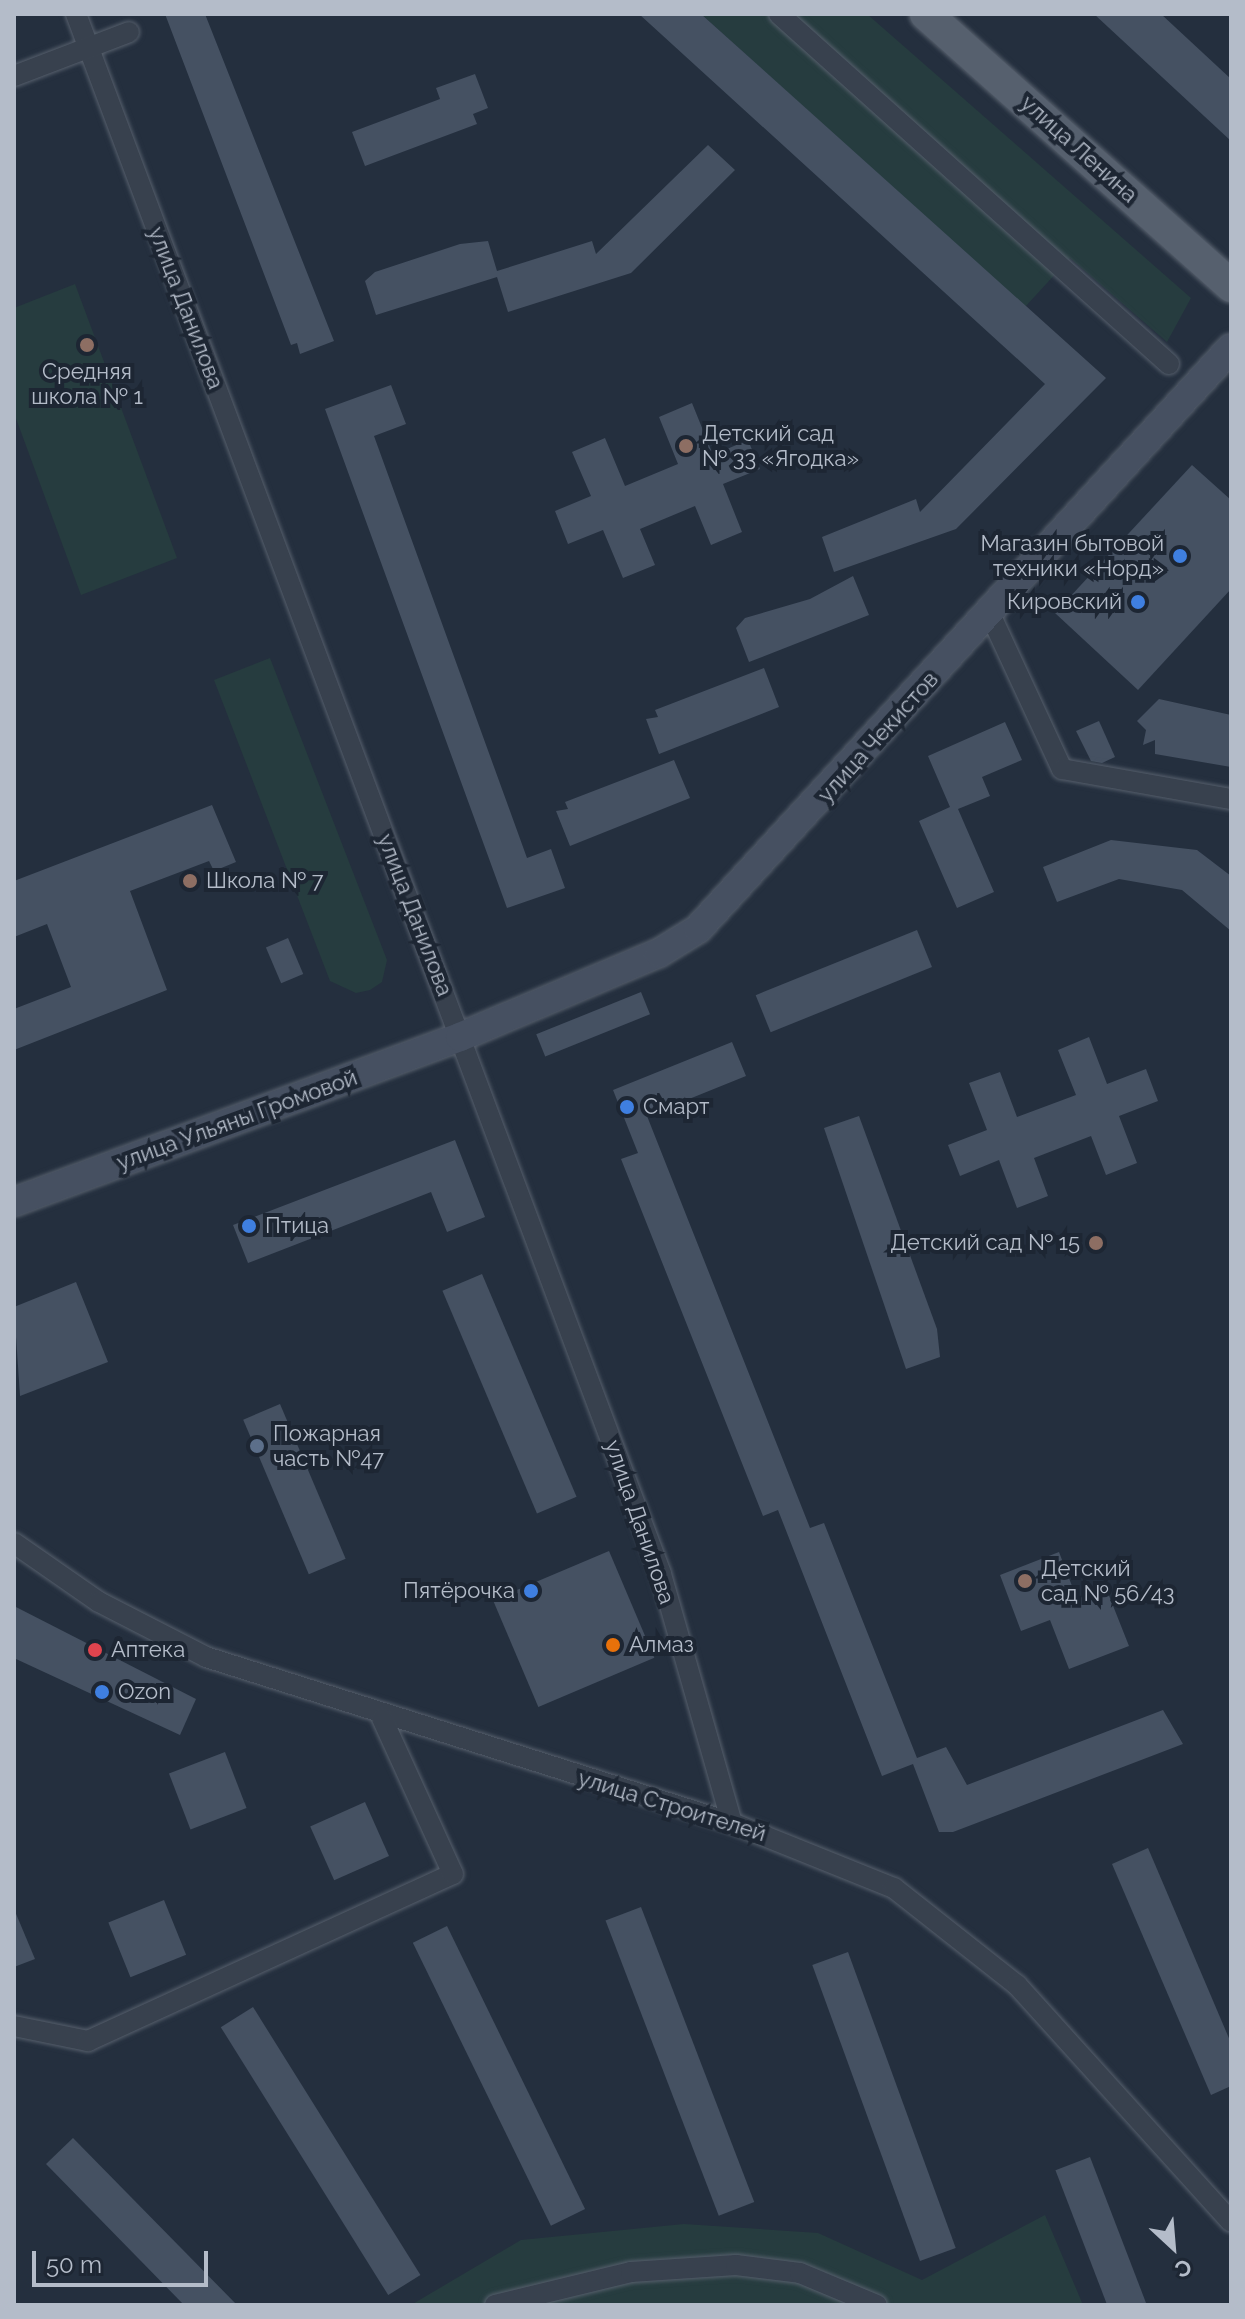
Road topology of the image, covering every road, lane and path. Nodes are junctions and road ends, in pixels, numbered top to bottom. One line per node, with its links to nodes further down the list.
1 (76, 14): 5 (street, улица Данилова)
2 (779, 14): 10 (street)
3 (926, 14): 8 (main road, улица Ленина)
4 (129, 32): 5 (street)
5 (87, 44): 6 (street); 7 (street); 13 (street, улица Данилова)
6 (14, 66)
7 (14, 76)
8 (1231, 286)
9 (1231, 348): 11 (street, улица Чекистов)
10 (1169, 364)
11 (990, 614): 12 (street); 13 (street, улица Чекистов)
12 (1231, 799)
13 (460, 1037): 14 (street, улица Ульяны Громовой); 17 (street, улица Данилова)
14 (14, 1202)
15 (14, 1543): 16 (street, улица Строителей)
16 (382, 1718): 17 (street, улица Строителей); 18 (street)
17 (732, 1823): 19 (street, улица Строителей)
18 (14, 2026)
19 (1231, 2222)
20 (495, 2305): 21 (street)
21 (877, 2305)

